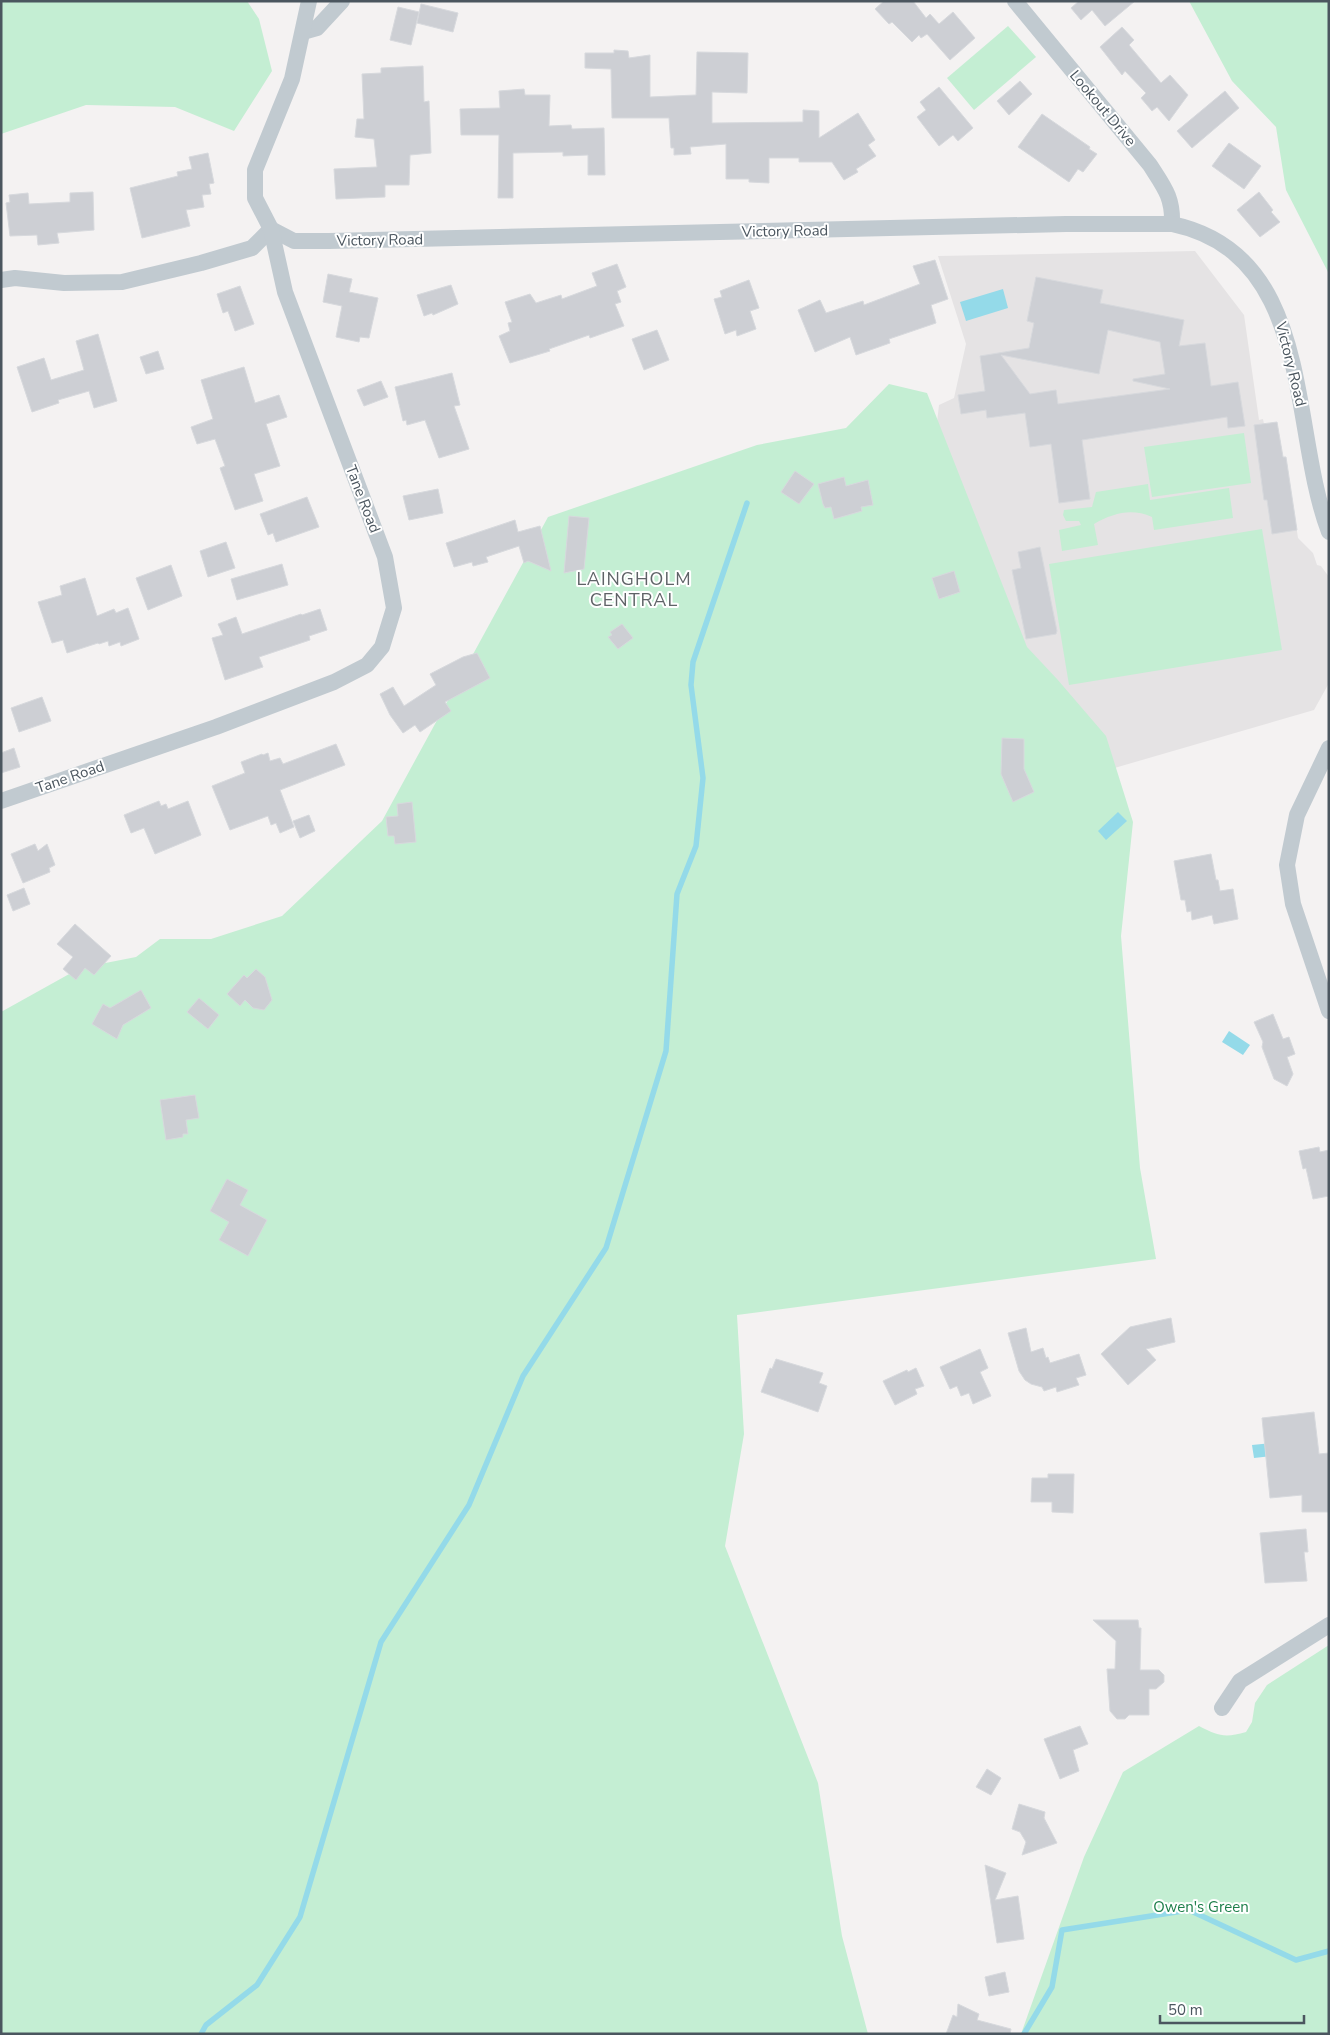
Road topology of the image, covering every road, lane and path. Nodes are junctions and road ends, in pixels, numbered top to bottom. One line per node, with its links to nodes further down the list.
1 (309, 1): 4 (street)
2 (342, 1): 4 (street)
3 (1014, 1): 5 (street, Lookout Drive)
4 (303, 32): 6 (street)
5 (1172, 224): 6 (street, Victory Road); 8 (street, Victory Road)
6 (270, 229): 7 (street); 10 (street, Tane Road)
7 (1, 280)
8 (1329, 532)
9 (1329, 748): 11 (street)
10 (1, 801)
11 (1329, 1011)
12 (1329, 1625): 13 (street)
13 (1222, 1708)

